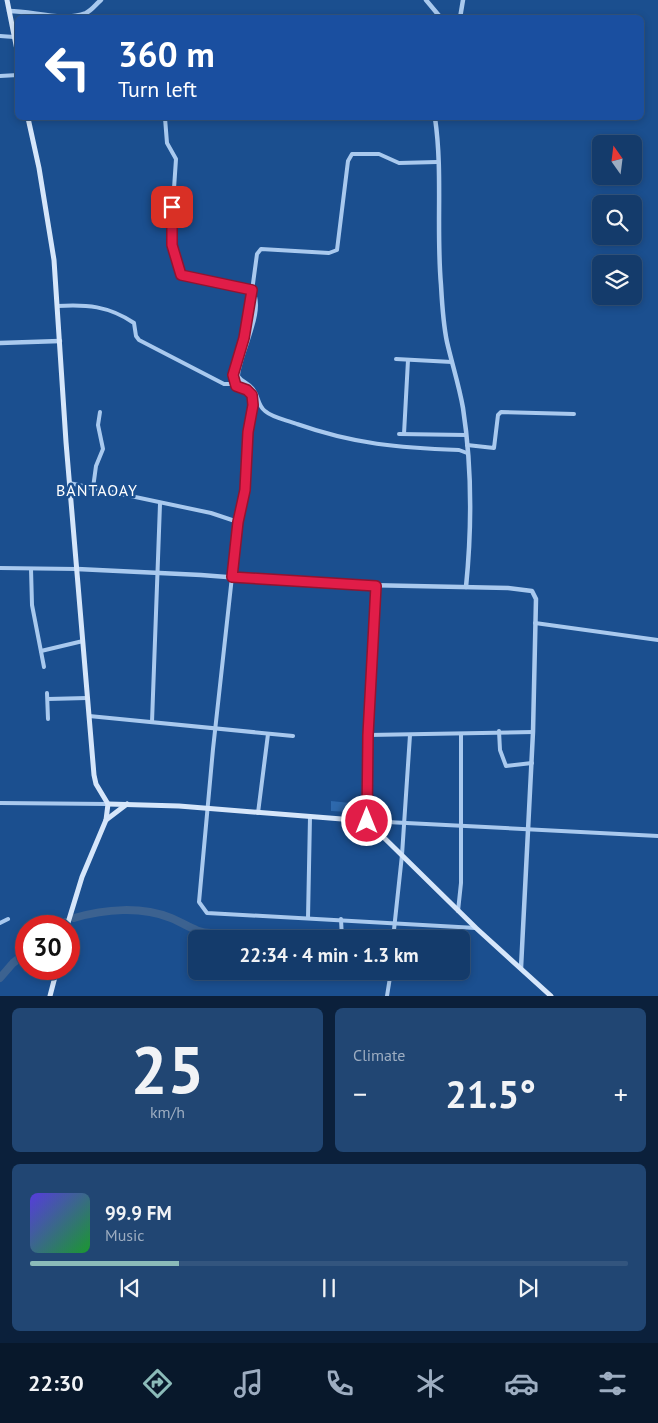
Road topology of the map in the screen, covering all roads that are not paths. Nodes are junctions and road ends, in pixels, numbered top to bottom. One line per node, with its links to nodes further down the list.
1 (7, 0): 5 (main road)
2 (101, 0): 7 (street)
3 (426, 0): 8 (street)
4 (463, 0): 9 (street)
5 (9, 12): 6 (street); 11 (main road)
6 (42, 15)
7 (78, 15)
8 (438, 15)
9 (460, 15)
10 (0, 36): 11 (street)
11 (14, 37): 12 (main road)
12 (15, 42)
13 (15, 75): 14 (street)
14 (0, 76)
15 (28, 120): 20 (main road)
16 (164, 120): 19 (street)
17 (435, 120): 18 (street)
18 (437, 162): 19 (street); 25 (street)
19 (252, 290): 26 (street); 31 (street)
20 (58, 306): 21 (main road); 26 (street)
21 (60, 341): 22 (street); 32 (main road)
22 (0, 343)
23 (396, 359): 24 (street)
24 (408, 360): 25 (street); 29 (street)
25 (452, 362): 29 (street)
26 (234, 384): 35 (street)
27 (100, 412): 33 (street)
28 (574, 414): 30 (street)
29 (466, 436): 30 (street)
30 (467, 445): 31 (street)
31 (467, 453): 42 (street)
32 (69, 483): 33 (street); 38 (main road)
33 (93, 488): 34 (street)
34 (160, 504): 35 (street); 39 (street)
35 (238, 522): 40 (street)
36 (0, 568): 37 (street)
37 (31, 569): 38 (street); 46 (street)
38 (77, 569): 39 (street); 45 (main road)
39 (157, 573): 40 (street); 53 (street)
40 (232, 577): 41 (street); 54 (street)
41 (376, 586): 42 (street); 59 (street)
42 (466, 587): 43 (street)
43 (535, 622): 44 (street); 56 (street)
44 (658, 640)
45 (83, 641): 46 (street); 49 (main road)
46 (41, 651): 47 (street)
47 (44, 667)
48 (47, 693): 50 (street)
49 (87, 698): 50 (street); 51 (main road)
50 (48, 699): 52 (street)
51 (89, 716): 53 (street); 64 (main road)
52 (48, 718)
53 (152, 722): 54 (street)
54 (216, 729): 57 (street); 66 (street)
55 (499, 731): 56 (street); 58 (street); 62 (street)
56 (533, 732): 62 (street)
57 (268, 734): 61 (street); 67 (street)
58 (461, 734): 60 (street); 72 (street)
59 (368, 735): 60 (street); 70 (street)
60 (410, 735): 71 (street)
61 (293, 736)
62 (532, 763): 73 (street)
63 (0, 803): 64 (street)
64 (108, 804): 65 (main road); 69 (main road)
65 (127, 804): 66 (main road); 69 (main road)
66 (207, 809): 67 (main road); 78 (street)
67 (258, 813): 68 (main road)
68 (310, 817): 70 (main road); 78 (street)
69 (106, 820): 77 (main road)
70 (367, 821): 71 (street); 75 (main road)
71 (404, 822): 72 (street); 75 (street)
72 (461, 827): 73 (street); 76 (street)
73 (528, 830): 74 (street); 86 (street)
74 (658, 836)
75 (402, 855): 76 (main road); 81 (street)
76 (458, 911): 83 (main road)
77 (70, 915)
78 (308, 918): 80 (street)
79 (8, 919): 82 (street)
80 (341, 919): 81 (street); 84 (street)
81 (394, 922): 83 (street); 85 (street)
82 (0, 923)
83 (476, 928): 86 (main road)
84 (342, 930)
85 (394, 930)
86 (521, 968): 91 (main road)
87 (54, 980): 89 (main road)
88 (390, 980): 90 (street)
89 (50, 996)
90 (387, 996)
91 (551, 996)

